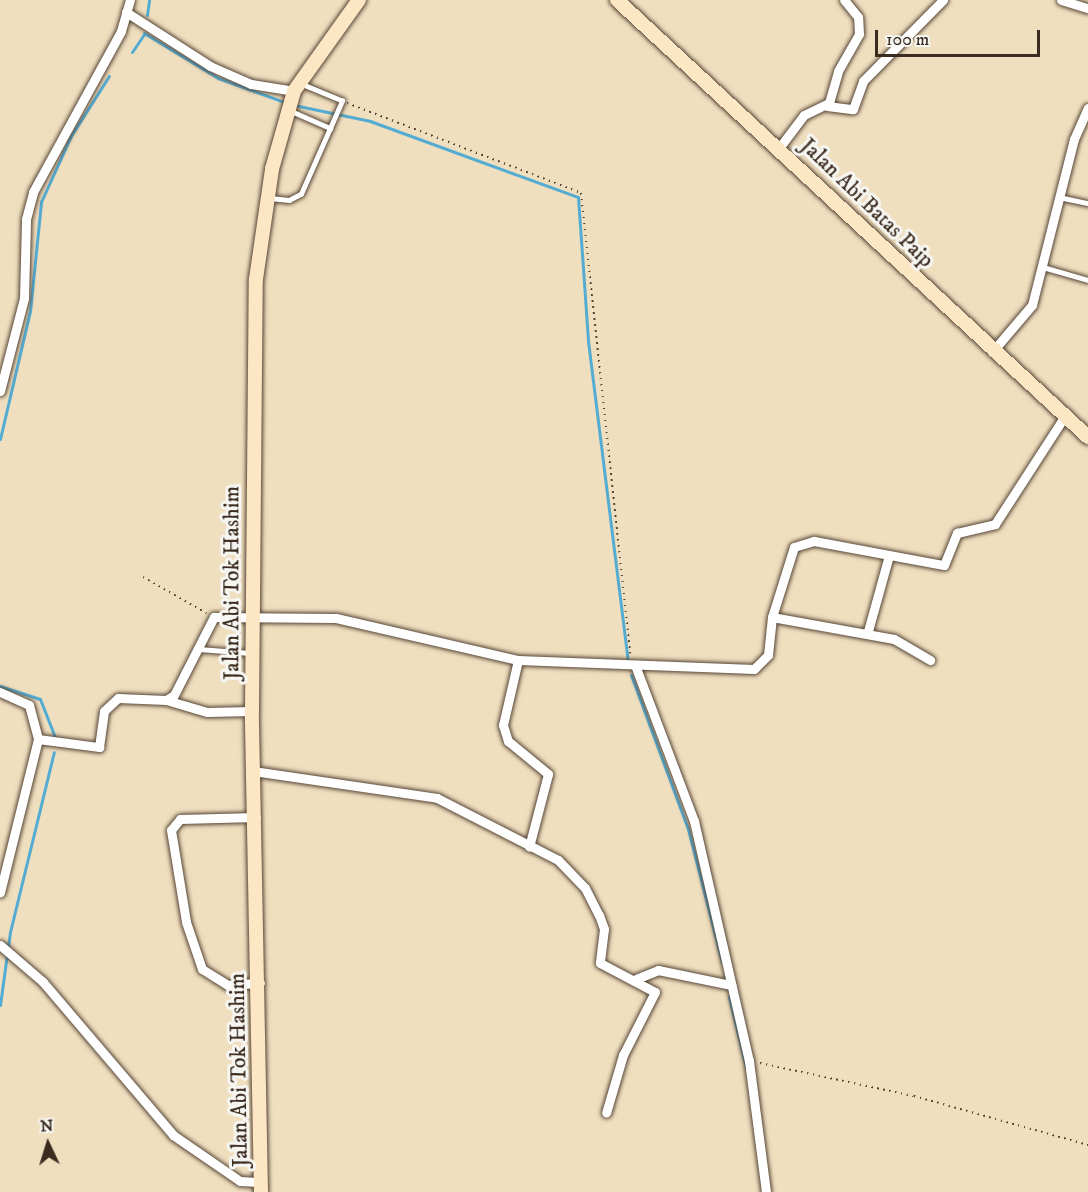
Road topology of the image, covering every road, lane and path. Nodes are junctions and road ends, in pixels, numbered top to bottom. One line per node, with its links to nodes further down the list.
1 (130, 0): 8 (street)
2 (359, 0): 9 (main road, Jalan Abi Tok Hashim)
3 (616, 0): 15 (main road, Jalan Abi Batas Paip)
4 (844, 0): 11 (street)
5 (943, 0): 11 (street)
6 (1061, 0): 7 (street)
7 (1088, 8)
8 (126, 12): 9 (street); 22 (street)
9 (296, 87): 10 (lane); 13 (main road, Jalan Abi Tok Hashim)
10 (342, 101): 14 (lane); 35 (path)
11 (827, 106): 15 (street)
12 (1088, 108): 17 (street)
13 (288, 110): 14 (lane); 16 (main road, Jalan Abi Tok Hashim)
14 (330, 128): 16 (lane)
15 (779, 148): 21 (main road, Jalan Abi Batas Paip)
16 (268, 197): 28 (main road, Jalan Abi Tok Hashim)
17 (1059, 197): 18 (lane); 19 (street)
18 (1088, 203)
19 (1043, 267): 20 (lane); 21 (street)
20 (1088, 280)
21 (992, 352): 23 (main road, Jalan Abi Batas Paip)
22 (0, 391)
23 (1065, 416): 24 (main road, Jalan Abi Batas Paip); 25 (street)
24 (1088, 436)
25 (888, 559): 29 (street); 30 (street)
26 (143, 577): 27 (path)
27 (214, 617): 28 (street); 31 (street)
28 (254, 617): 32 (main road, Jalan Abi Tok Hashim); 33 (street)
29 (772, 617): 30 (street); 35 (street)
30 (868, 632): 34 (street)
31 (196, 649): 32 (lane); 37 (street)
32 (253, 653): 38 (main road, Jalan Abi Tok Hashim)
33 (518, 660): 35 (street); 42 (street)
34 (930, 660)
35 (635, 665): 47 (street)
36 (0, 693): 39 (street)
37 (166, 700): 38 (street); 39 (street)
38 (252, 711): 40 (main road, Jalan Abi Tok Hashim)
39 (38, 739): 43 (street)
40 (253, 771): 41 (main road, Jalan Abi Tok Hashim); 42 (street)
41 (255, 817): 46 (main road, Jalan Abi Tok Hashim); 46 (street)
42 (529, 847): 45 (street)
43 (0, 892)
44 (4, 947): 51 (street)
45 (636, 979): 47 (street); 49 (street)
46 (260, 983): 51 (main road, Jalan Abi Tok Hashim)
47 (731, 985): 48 (street)
48 (749, 1061): 50 (path); 52 (street)
49 (606, 1113)
50 (1088, 1145)
51 (261, 1187)
52 (766, 1192)

